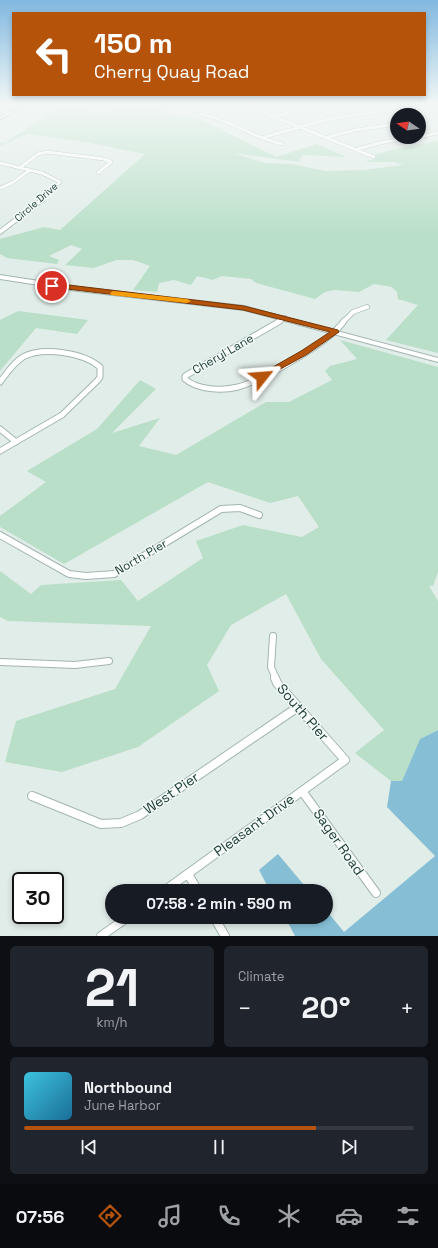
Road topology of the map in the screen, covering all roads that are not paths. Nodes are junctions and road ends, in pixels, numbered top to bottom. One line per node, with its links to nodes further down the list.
1 (354, 149): 3 (street)
2 (361, 149): 3 (street)
3 (357, 150): 4 (street)
4 (374, 157)
5 (0, 163): 6 (street, Circle Drive)
6 (21, 167): 7 (street, Circle Drive); 8 (street)
7 (30, 170): 9 (street); 10 (street, Circle Drive)
8 (98, 173)
9 (0, 188)
10 (0, 232)
11 (0, 277): 13 (street)
12 (367, 307): 14 (street)
13 (285, 318): 14 (street); 14 (street, Cheryl Lane)
14 (336, 332): 15 (street)
15 (438, 360)
16 (0, 382): 18 (street)
17 (0, 428): 18 (street)
18 (16, 442): 19 (street)
19 (0, 451)
20 (259, 515): 21 (street, North Pier)
21 (0, 534)
22 (273, 636): 25 (street, South Pier)
23 (109, 661): 24 (street)
24 (0, 662)
25 (298, 707): 26 (street, South Pier); 28 (street, West Pier)
26 (345, 760): 27 (street, Pleasant Drive)
27 (302, 790): 29 (street, Pleasant Drive); 32 (street, Sager Road)
28 (32, 796)
29 (188, 874): 30 (street, Pleasant Drive); 31 (street)
30 (174, 884)
31 (194, 884)
32 (376, 893)
33 (118, 924): 35 (street)
34 (218, 924): 36 (street)
35 (101, 936)
36 (225, 936)

